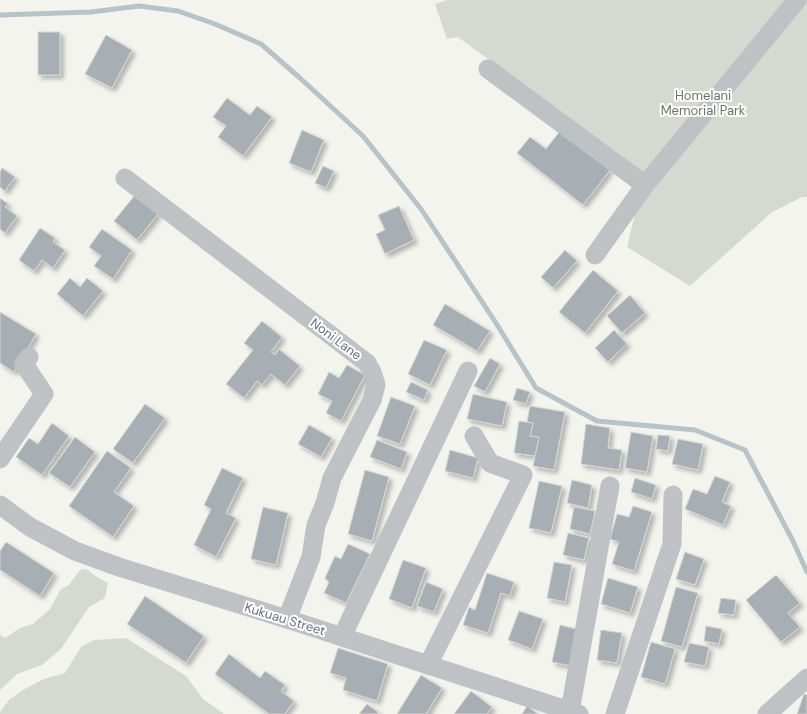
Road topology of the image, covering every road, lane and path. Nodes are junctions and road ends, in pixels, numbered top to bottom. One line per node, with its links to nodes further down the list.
1 (797, 0): 4 (street)
2 (488, 69): 4 (street)
3 (125, 178): 13 (street, Noni Lane)
4 (645, 185): 5 (street)
5 (595, 255)
6 (29, 357): 9 (street)
7 (468, 371): 14 (street)
8 (474, 436): 15 (street)
9 (0, 459)
10 (610, 486): 17 (street)
11 (673, 495): 18 (street)
12 (0, 505): 13 (street, Kukuau Street)
13 (287, 619): 14 (street, Kukuau Street)
14 (342, 637): 15 (street, Kukuau Street)
15 (428, 665): 17 (street, Kukuau Street)
16 (807, 678): 19 (street)
17 (575, 712)
18 (615, 714)
19 (767, 714)

